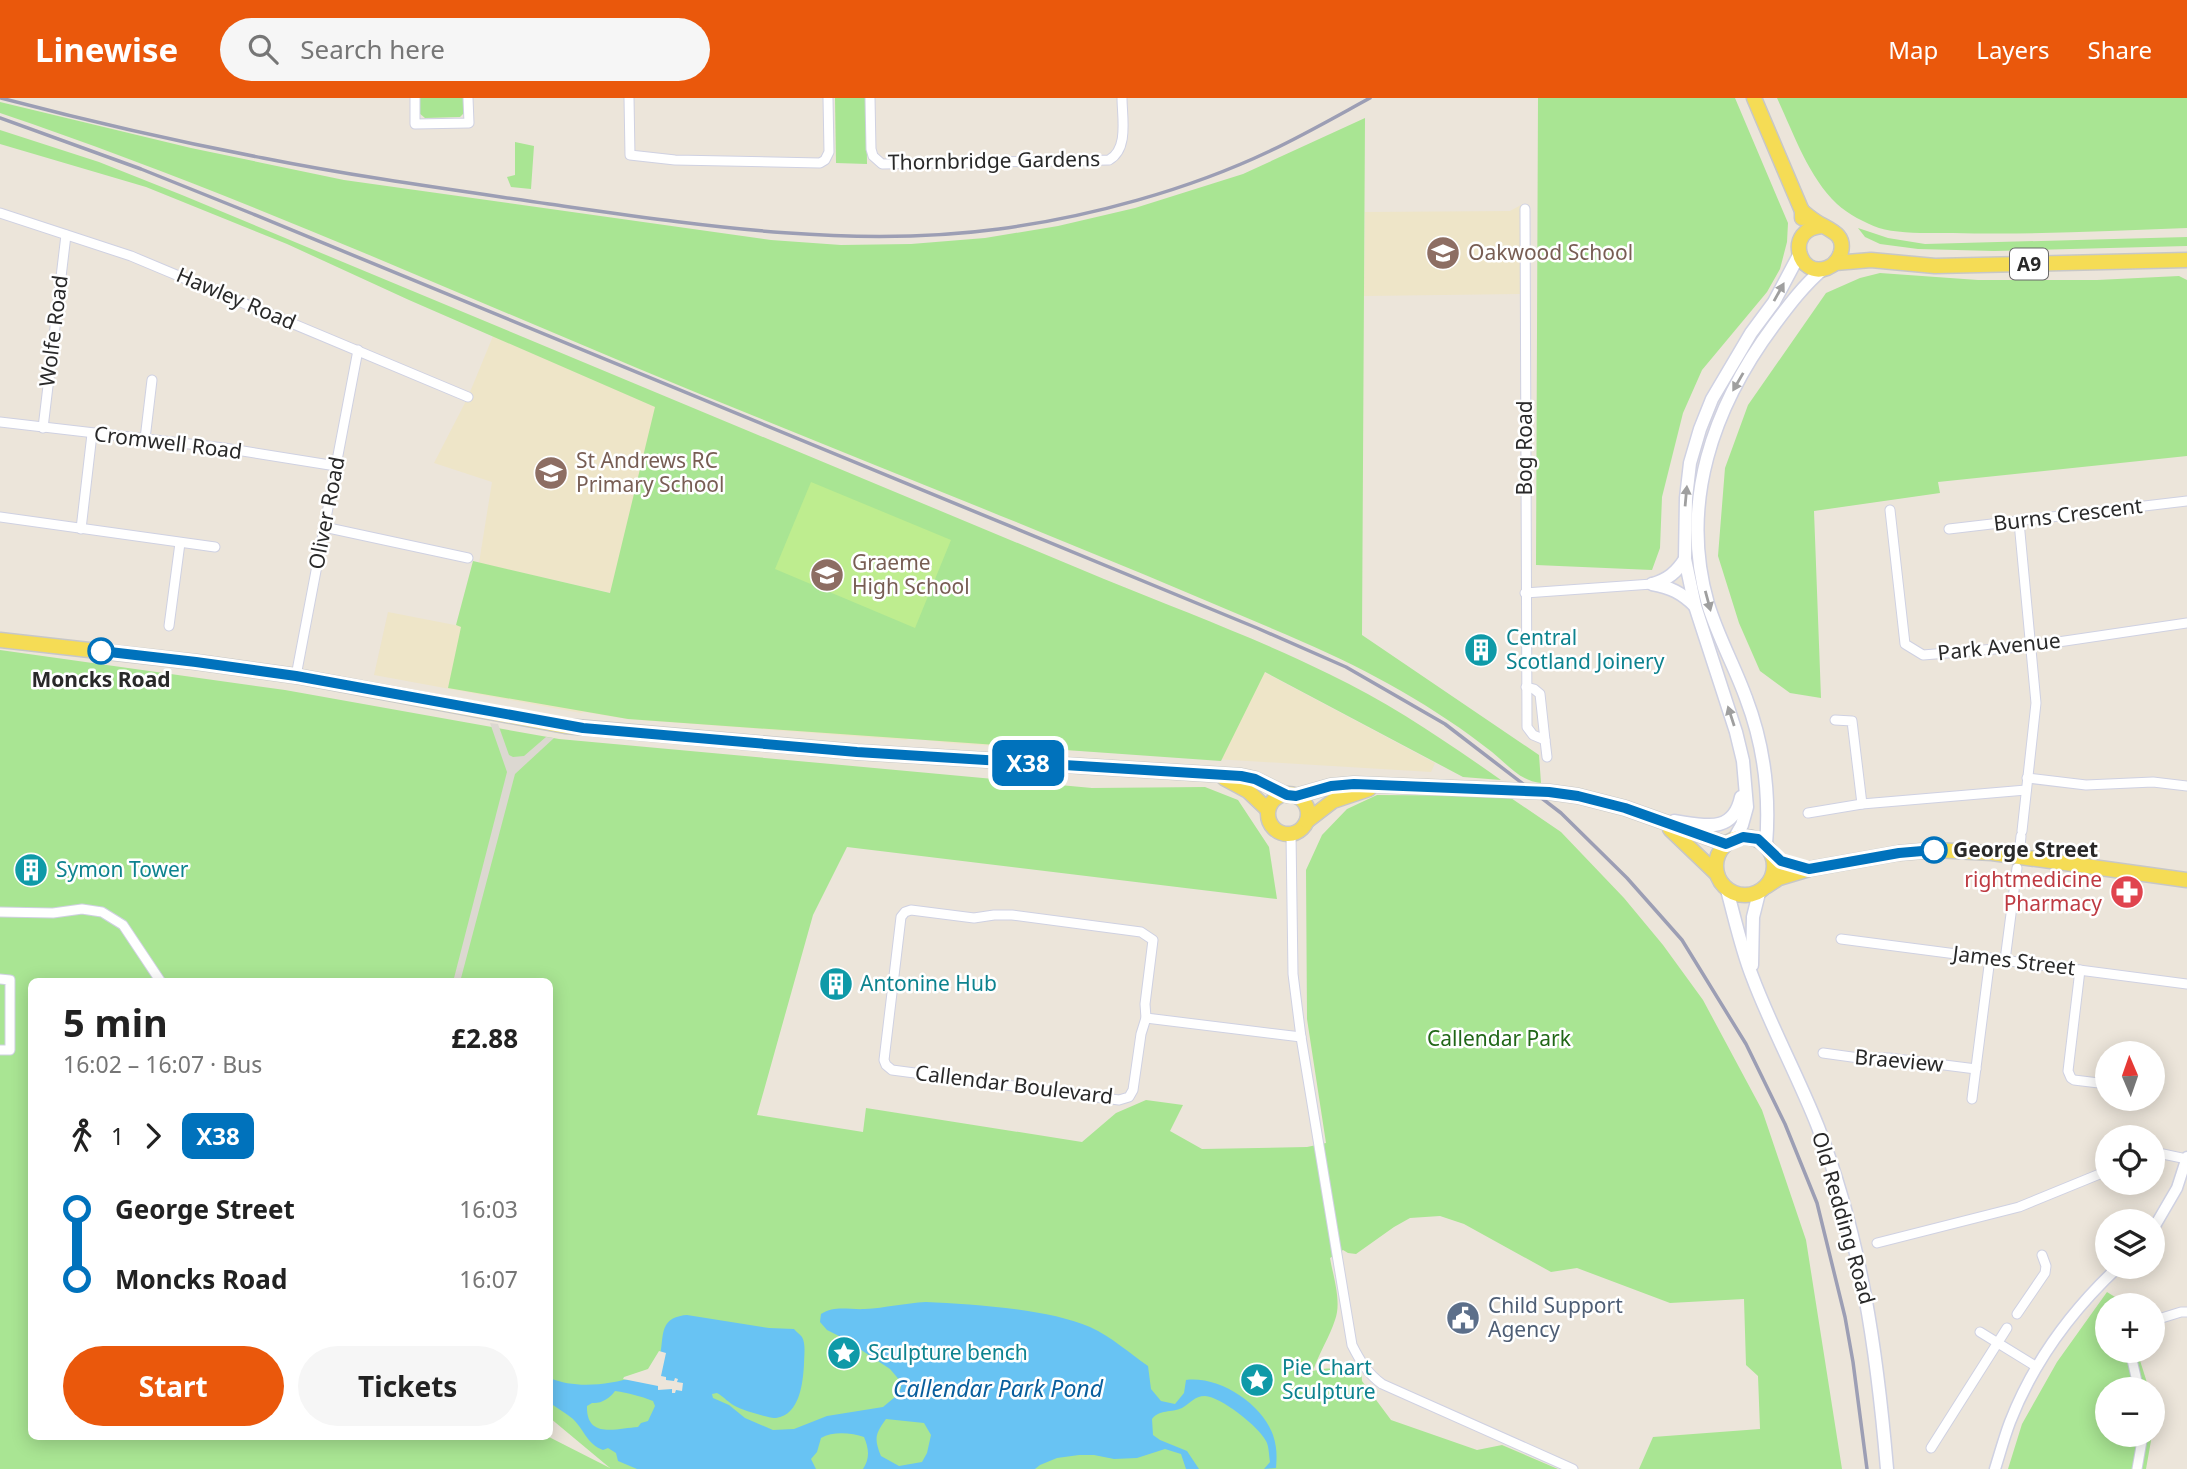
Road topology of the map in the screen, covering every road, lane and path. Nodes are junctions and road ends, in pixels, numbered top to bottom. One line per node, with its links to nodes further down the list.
1 (415, 98): 2 (street)
2 (468, 98)
3 (629, 98): 4 (street)
4 (828, 98)
5 (870, 98): 6 (street, Thornbridge Gardens)
6 (1122, 98)
7 (1754, 98): 9 (main road)
8 (1525, 209): 39 (street, Bog Road)
9 (1802, 211): 11 (main road); 13 (main road)
10 (0, 213): 12 (street, Hawley Road)
11 (1822, 226): 13 (main road); 14 (main road)
12 (66, 235): 19 (street, Hawley Road); 23 (street, Wolfe Road)
13 (1801, 237): 15 (main road)
14 (1842, 247): 16 (main road, A9); 18 (main road)
15 (1799, 255): 18 (main road); 37 (main road, one-way to 15)
16 (1871, 260): 17 (main road, A9); 18 (main road, A9)
17 (2187, 260)
18 (1829, 266): 65 (main road, one-way to 65)
19 (358, 350): 21 (street, Hawley Road); 26 (street, Oliver Road)
20 (152, 380): 25 (street)
21 (468, 397)
22 (0, 422): 23 (street, Cromwell Road)
23 (43, 428): 24 (street, Cromwell Road)
24 (92, 434): 25 (street, Cromwell Road); 32 (street)
25 (145, 439): 26 (street, Cromwell Road)
26 (336, 466): 31 (street, Oliver Road)
27 (2187, 501): 30 (street, Burns Crescent)
28 (1890, 510): 44 (street, Park Avenue)
29 (0, 517): 32 (street)
30 (2019, 522): 33 (street, Burns Crescent); 44 (street)
31 (324, 527): 36 (street); 45 (street, Oliver Road)
32 (81, 529): 34 (street)
33 (1949, 529)
34 (180, 543): 35 (street); 42 (street)
35 (215, 547)
36 (468, 558)
37 (1685, 559): 38 (main road); 40 (main road)
38 (1652, 584): 39 (street); 40 (main road)
39 (1525, 593): 46 (street, Bog Road)
40 (1695, 606): 56 (main road, one-way to 40)
41 (2187, 623): 44 (street, Park Avenue)
42 (169, 626)
43 (0, 640): 45 (main road)
44 (2031, 646): 51 (street)
45 (296, 676): 50 (main road)
46 (1526, 687): 48 (street, Bog Road); 48 (street, Bog Road)
47 (1835, 720): 57 (street)
48 (1545, 740): 49 (street, Bog Road)
49 (1547, 757)
50 (1213, 773): 55 (main road); 58 (main road)
51 (2028, 778): 53 (street); 54 (street)
52 (1381, 785): 55 (main road); 60 (main road); 61 (main road)
53 (2187, 786)
54 (2026, 790): 57 (street); 66 (street)
55 (1292, 796): 58 (main road); 61 (main road)
56 (1744, 804): 60 (main road); 64 (main road)
57 (1862, 804): 59 (street)
58 (1268, 810): 63 (main road)
59 (1808, 813)
60 (1646, 817): 62 (main road)
61 (1307, 821): 63 (main road)
62 (1662, 823): 64 (main road); 68 (main road)
63 (1291, 834): 82 (street)
64 (1730, 841): 65 (main road); 68 (main road)
65 (1769, 850): 67 (main road); 71 (main road)
66 (2018, 862): 67 (main road); 69 (main road); 75 (street)
67 (1809, 869): 71 (main road)
68 (1717, 874): 70 (main road)
69 (2187, 880)
70 (1727, 890): 71 (main road); 79 (main road, Old Redding Road)
71 (1763, 890): 79 (main road, Old Redding Road)
72 (0, 912): 77 (street)
73 (1841, 939): 74 (street, James Street)
74 (1990, 958): 75 (street, James Street); 85 (street)
75 (2005, 960): 76 (street, James Street)
76 (2080, 970): 80 (street, James Street); 86 (street)
77 (158, 978)
78 (0, 979): 83 (street)
79 (1752, 979): 105 (main road, Old Redding Road)
80 (2187, 984)
81 (1146, 1018): 81 (street, Callendar Boulevard); 82 (street)
82 (1301, 1037): 104 (street)
83 (0, 1050)
84 (1823, 1053): 85 (street, Braeview)
85 (1976, 1069): 87 (street)
86 (2095, 1083)
87 (1972, 1099)
88 (2165, 1153): 89 (street)
89 (2187, 1158): 91 (street)
90 (2095, 1176): 92 (street, Old Redding Road)
91 (2165, 1209)
92 (1877, 1243)
93 (2042, 1255): 96 (street)
94 (2105, 1279): 101 (street)
95 (2187, 1312): 97 (street)
96 (2017, 1314)
97 (2165, 1317)
98 (2007, 1328): 100 (street)
99 (1980, 1332): 100 (street)
100 (1996, 1342): 101 (street); 103 (street)
101 (2037, 1367): 106 (street)
102 (2141, 1447): 107 (street)
103 (1931, 1448)
104 (1573, 1469)
105 (1887, 1469)
106 (1995, 1469)
107 (2137, 1469)

